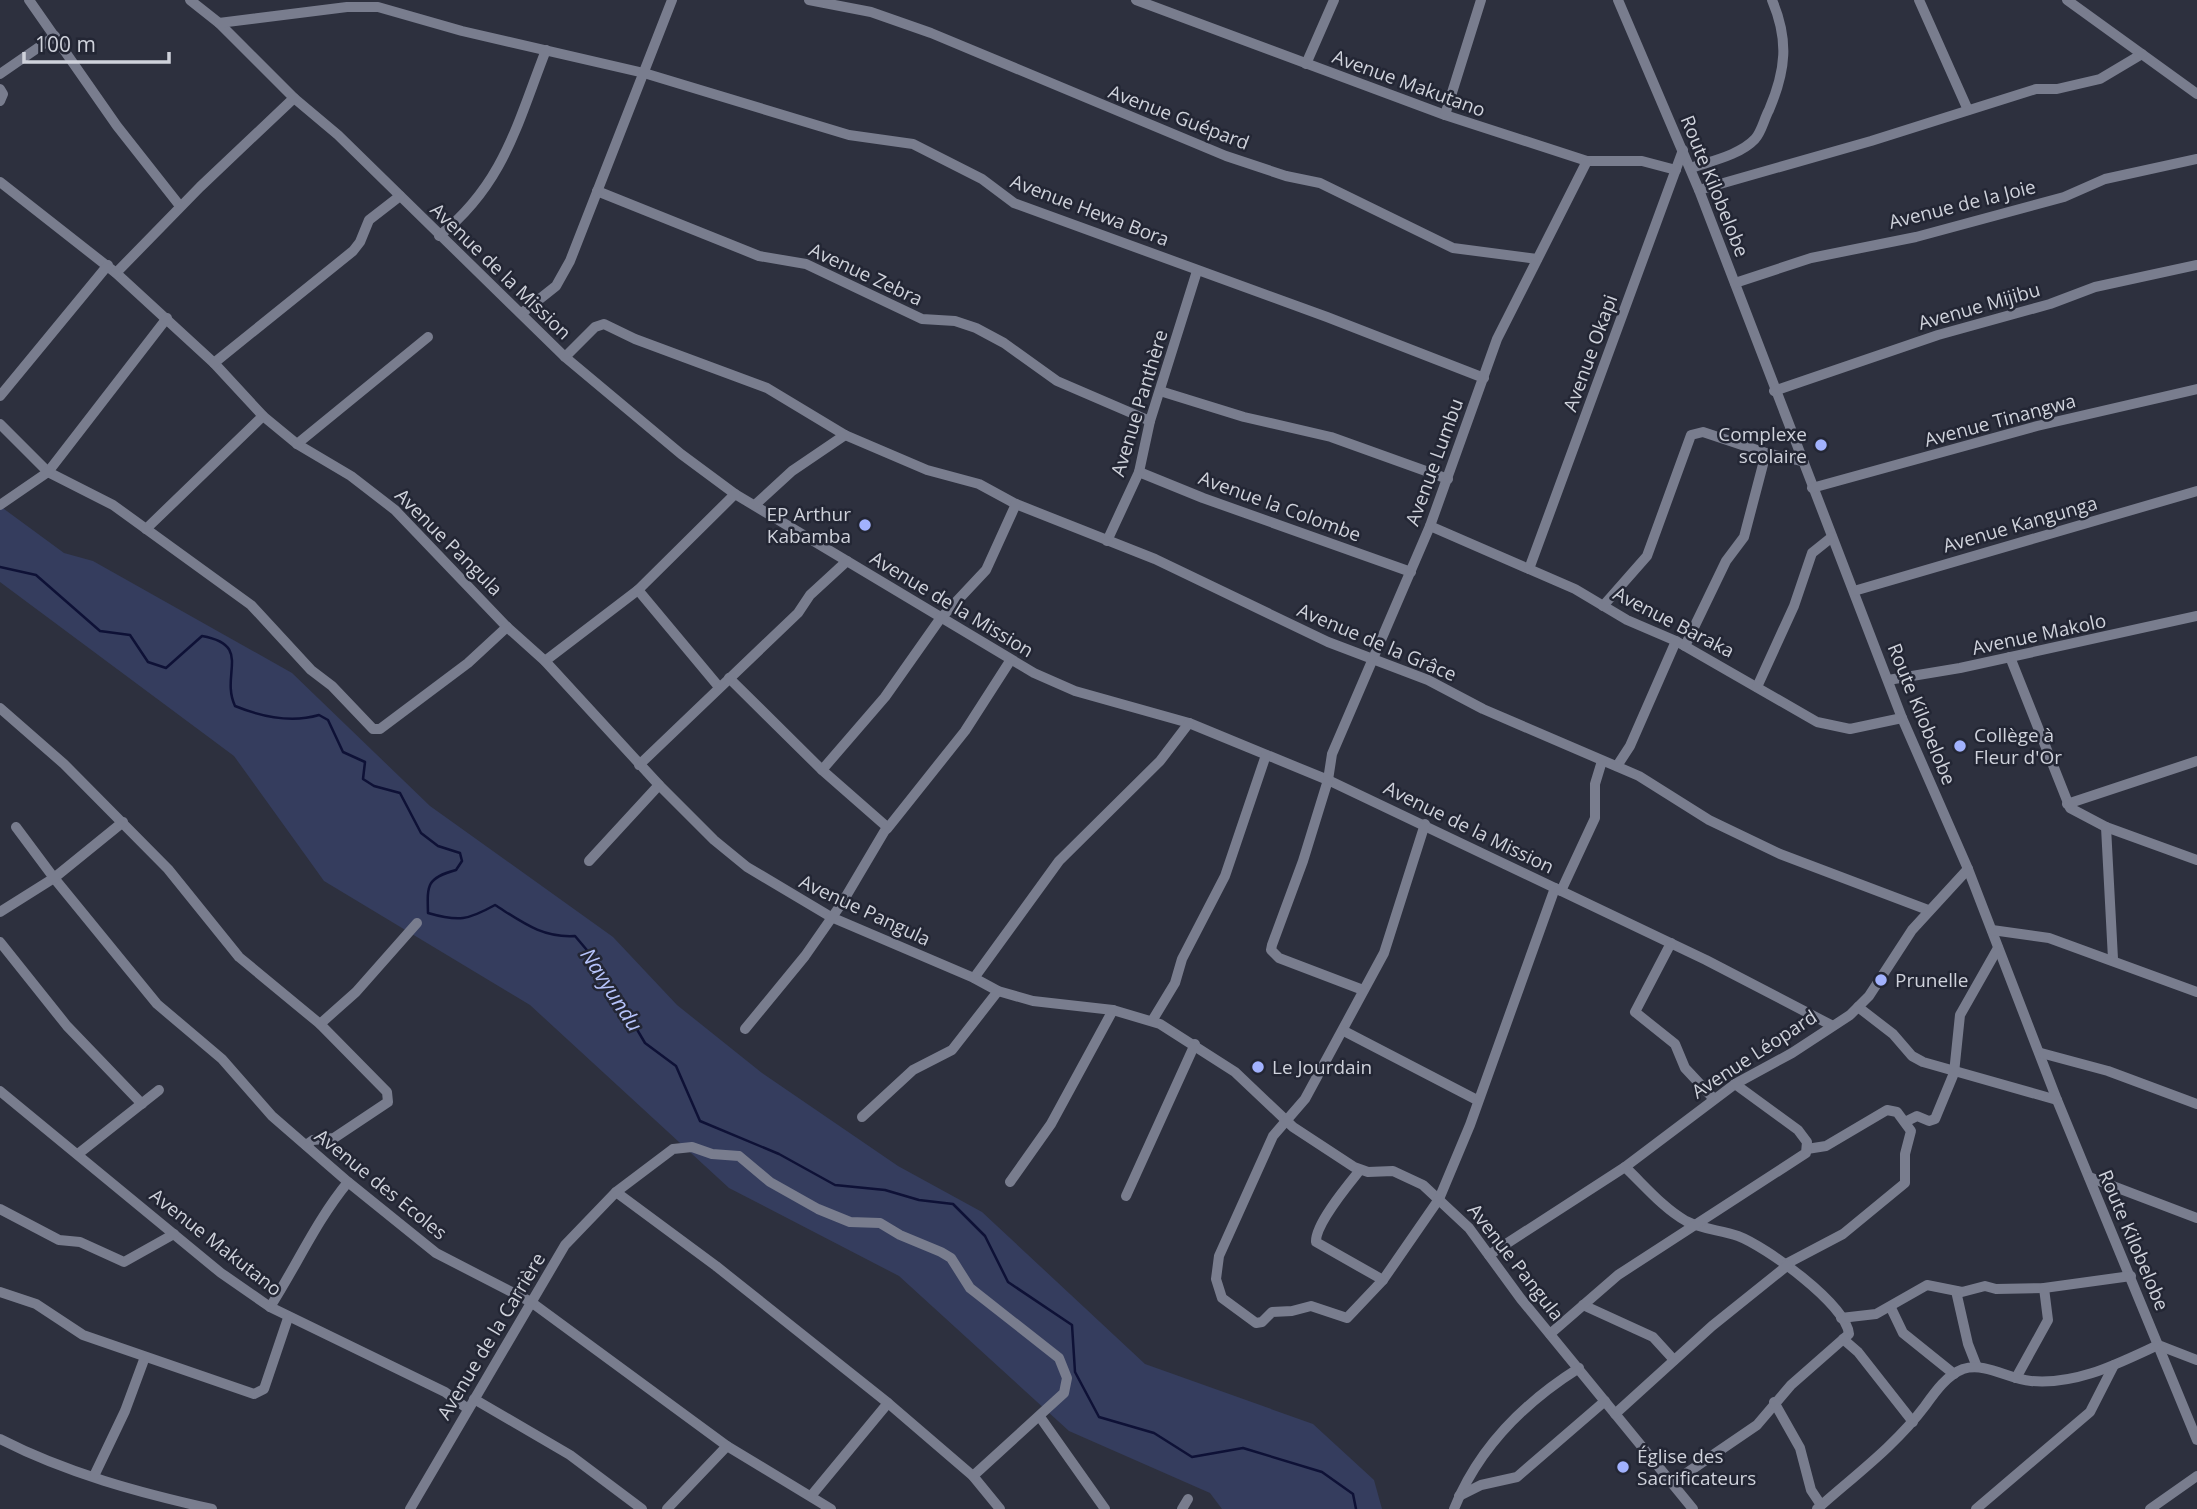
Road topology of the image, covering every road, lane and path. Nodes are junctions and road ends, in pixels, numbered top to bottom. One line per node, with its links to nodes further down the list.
1 (29, 0): 15 (street)
2 (190, 0): 14 (street, Avenue de la Mission)
3 (673, 0): 19 (street)
4 (808, 0): 38 (street, Avenue Guépard)
5 (1136, 0): 13 (street, Avenue Makutano)
6 (1175, 0): 13 (street)
7 (1334, 0): 18 (street)
8 (1481, 0): 26 (street)
9 (1618, 0): 27 (street, Route Kilobelobe)
10 (1772, 0): 30 (street)
11 (1919, 0): 25 (street)
12 (2067, 0): 17 (street)
13 (1170, 12): 18 (street, Avenue Makutano)
14 (219, 23): 16 (street, Avenue Hewa Bora); 23 (street, Avenue de la Mission)
15 (55, 36): 20 (street); 36 (street)
16 (547, 50): 19 (street, Avenue Hewa Bora); 37 (street)
17 (2142, 54): 22 (street); 25 (street)
18 (1306, 64): 26 (street, Avenue Makutano)
19 (644, 73): 34 (street); 41 (street, Avenue Hewa Bora)
20 (0, 74)
21 (0, 89): 24 (street)
22 (2197, 94)
23 (294, 98): 35 (street, Avenue de la Mission); 36 (street)
24 (0, 101)
25 (1968, 110): 33 (street)
26 (1445, 115): 29 (street, Avenue Makutano)
27 (1683, 150): 30 (street, Route Kilobelobe); 31 (street, Avenue Okapi)
28 (2197, 159): 42 (street, Avenue de la Joie)
29 (1587, 162): 31 (street, Avenue Makutano); 38 (street, Avenue Lumbu)
30 (1690, 168): 33 (street, Route Kilobelobe)
31 (1676, 170): 74 (street, Avenue Okapi)
32 (0, 181): 40 (street, Avenue Pangula)
33 (1699, 190): 42 (street, Route Kilobelobe)
34 (597, 191): 43 (street); 54 (street, Avenue Zebra)
35 (400, 195): 37 (street, Avenue de la Mission); 47 (street)
36 (180, 206): 40 (street)
37 (439, 236): 43 (street, Avenue de la Mission)
38 (1537, 259): 48 (street, Avenue Lumbu)
39 (2197, 265): 52 (street, Avenue Mijibu)
40 (112, 269): 44 (street, Avenue Pangula); 50 (street)
41 (1198, 271): 48 (street, Avenue Hewa Bora); 51 (street, Avenue Panthère)
42 (1735, 283): 52 (street, Route Kilobelobe)
43 (522, 313): 46 (street, Avenue de la Mission)
44 (167, 318): 47 (street, Avenue Pangula); 60 (street)
45 (428, 337): 57 (street)
46 (565, 357): 56 (street, Avenue de la Grâce); 65 (street, Avenue de la Mission)
47 (214, 363): 53 (street, Avenue Pangula)
48 (1483, 378): 62 (street, Avenue Lumbu)
49 (2197, 389): 63 (street, Avenue Tinangwa)
50 (2, 391)
51 (1160, 391): 54 (street, Avenue Panthère); 62 (street)
52 (1774, 391): 59 (street, Route Kilobelobe)
53 (263, 416): 57 (street, Avenue Pangula); 70 (street)
54 (1150, 421): 61 (street, Avenue Panthère)
55 (0, 425): 60 (street)
56 (845, 435): 66 (street, Avenue de la Grâce); 68 (street)
57 (297, 443): 81 (street, Avenue Pangula)
58 (1766, 453): 59 (street); 78 (street); 82 (street)
59 (1802, 461): 63 (street, Route Kilobelobe)
60 (48, 472): 67 (street); 70 (street)
61 (1139, 472): 72 (street, Avenue Panthère); 75 (street, Avenue la Colombe)
62 (1448, 479): 69 (street, Avenue Lumbu)
63 (1812, 488): 71 (street, Route Kilobelobe)
64 (2197, 491): 77 (street, Avenue Kangunga)
65 (735, 494): 68 (street, Avenue de la Mission); 76 (street)
66 (1016, 503): 72 (street, Avenue de la Grâce); 80 (street)
67 (0, 505)
68 (755, 505): 73 (street, Avenue de la Mission)
69 (1430, 526): 74 (street, Avenue Baraka); 75 (street, Avenue Lumbu)
70 (146, 529): 81 (street)
71 (1832, 537): 77 (street, Route Kilobelobe); 90 (street)
72 (1107, 541): 84 (street, Avenue de la Grâce)
73 (847, 561): 80 (street, Avenue de la Mission); 87 (street)
74 (1529, 569): 78 (street, Avenue Baraka)
75 (1411, 572): 84 (street, Avenue Lumbu)
76 (638, 590): 85 (street); 89 (street)
77 (1854, 591): 88 (street, Route Kilobelobe)
78 (1603, 606): 82 (street, Avenue Baraka)
79 (2197, 616): 83 (street, Avenue Makolo)
80 (940, 619): 86 (street, Avenue de la Mission); 99 (street)
81 (507, 627): 85 (street, Avenue Pangula)
82 (1680, 643): 90 (street, Avenue Baraka); 98 (street)
83 (2010, 657): 88 (street, Avenue Makolo); 102 (street)
84 (1374, 659): 95 (street, Avenue de la Grâce); 100 (street, Avenue Lumbu)
85 (545, 661): 97 (street, Avenue Pangula)
86 (1010, 661): 93 (street, Avenue de la Mission); 107 (street)
87 (729, 678): 89 (street); 99 (street)
88 (1888, 680): 92 (street, Route Kilobelobe)
89 (719, 687): 97 (street)
90 (1757, 687): 92 (street, Avenue Baraka)
91 (0, 708): 103 (street)
92 (1902, 718): 110 (street, Route Kilobelobe)
93 (1189, 723): 94 (street, Avenue de la Mission); 122 (street)
94 (1266, 755): 100 (street, Avenue de la Mission); 128 (street)
95 (1602, 761): 98 (street, Avenue de la Grâce); 112 (street)
96 (2197, 761): 102 (street)
97 (639, 765): 101 (street, Avenue Pangula)
98 (1617, 766): 113 (street, Avenue de la Grâce)
99 (822, 770): 107 (street)
100 (1328, 779): 104 (street, Avenue de la Mission); 123 (street, Avenue Lumbu)
101 (659, 785): 109 (street); 115 (street, Avenue Pangula)
102 (2067, 804): 106 (street)
103 (122, 822): 111 (street); 129 (street)
104 (1425, 824): 112 (street, Avenue de la Mission); 123 (street)
105 (16, 827): 111 (street, Avenue des Ecoles)
106 (2106, 827): 108 (street); 121 (street)
107 (887, 829): 115 (street)
108 (2197, 860)
109 (589, 861)
110 (1968, 870): 113 (street, Avenue Léopard); 117 (street, Route Kilobelobe)
111 (54, 878): 114 (street); 147 (street, Avenue des Ecoles)
112 (1558, 889): 119 (street, Avenue de la Mission); 140 (street)
113 (1928, 910): 126 (street, Avenue Léopard)
114 (0, 912)
115 (831, 917): 122 (street, Avenue Pangula); 131 (street)
116 (417, 923): 129 (street)
117 (1992, 930): 120 (street, Route Kilobelobe); 121 (street)
118 (0, 942): 142 (street)
119 (1671, 943): 130 (street, Avenue de la Mission); 139 (street)
120 (1998, 948): 134 (street, Route Kilobelobe); 135 (street)
121 (2113, 960): 125 (street)
122 (974, 978): 124 (street, Avenue Pangula)
123 (1363, 990): 132 (street)
124 (998, 992): 127 (street, Avenue Pangula); 144 (street)
125 (2197, 992)
126 (1858, 1007): 130 (street, Avenue Léopard); 135 (street)
127 (1113, 1010): 128 (street, Avenue Pangula); 154 (street)
128 (1152, 1021): 133 (street, Avenue Pangula)
129 (320, 1024): 147 (street)
130 (1831, 1025): 136 (street, Avenue Léopard)
131 (745, 1029)
132 (1344, 1031): 140 (street); 145 (street)
133 (1195, 1044): 145 (street, Avenue Pangula); 156 (street)
134 (2041, 1053): 141 (street, Route Kilobelobe); 143 (street)
135 (1954, 1073): 141 (street); 146 (street)
136 (1735, 1084): 139 (street, Avenue Léopard); 148 (street)
137 (159, 1090): 142 (street)
138 (0, 1091): 149 (street, Avenue Makutano)
139 (1713, 1098): 150 (street, Avenue Léopard)
140 (1477, 1100): 157 (street)
141 (2057, 1100): 152 (street, Route Kilobelobe)
142 (142, 1104): 149 (street)
143 (2197, 1104)
144 (862, 1116)
145 (1284, 1120): 151 (street, Avenue Pangula); 165 (street)
146 (1906, 1121): 148 (street); 163 (street)
147 (306, 1145): 153 (street, Avenue des Ecoles)
148 (1807, 1149): 160 (street)
149 (78, 1154): 161 (street, Avenue Makutano)
150 (1625, 1167): 160 (street); 162 (street, Avenue Léopard)
151 (1360, 1170): 157 (street, Avenue Pangula); 165 (street)
152 (2089, 1177): 159 (street); 164 (street, Route Kilobelobe)
153 (348, 1182): 169 (street, Avenue des Ecoles); 171 (street)
154 (1010, 1182)
155 (616, 1192): 169 (street, Avenue de la Carrière); 188 (street); 191 (street, Avenue de la Carrière)
156 (1126, 1196)
157 (1439, 1199): 162 (street, Avenue Pangula); 165 (street)
158 (0, 1209): 161 (street)
159 (2197, 1218)
160 (1694, 1225): 163 (street); 170 (street)
161 (174, 1234): 171 (street, Avenue Makutano)
162 (1489, 1255): 175 (street, Avenue Pangula)
163 (1787, 1264): 174 (street); 179 (street)
164 (2131, 1276): 166 (street); 177 (street, Route Kilobelobe)
165 (1383, 1280)
166 (2044, 1288): 167 (street); 185 (street)
167 (1956, 1290): 172 (street); 182 (street)
168 (0, 1292): 178 (street)
169 (531, 1302): 189 (street, Avenue de la Carrière); 195 (street, Avenue des Ecoles)
170 (1583, 1305): 175 (street); 179 (street)
171 (270, 1307): 173 (street, Avenue Makutano)
172 (1891, 1308): 174 (street); 184 (street)
173 (288, 1318): 178 (street); 189 (street, Avenue Makutano)
174 (1841, 1318): 176 (street)
175 (1550, 1334): 183 (street, Avenue Pangula)
176 (1843, 1339): 187 (street); 192 (street)
177 (2158, 1345): 180 (street); 181 (street); 194 (street, Route Kilobelobe)
178 (145, 1357): 196 (street)
179 (1674, 1360): 190 (street)
180 (2197, 1360)
181 (2113, 1365): 185 (street); 212 (street)
182 (1977, 1367): 184 (street); 185 (street)
183 (1579, 1368): 186 (street, Avenue Pangula); 201 (street)
184 (1954, 1374): 192 (street)
185 (2016, 1378)
186 (1605, 1401): 190 (street, Avenue Pangula); 201 (street)
187 (1774, 1402): 199 (street); 202 (street)
188 (888, 1403): 197 (street); 200 (street)
189 (471, 1404): 204 (street, Avenue de la Carrière); 205 (street, Avenue Makutano)
190 (1615, 1414): 199 (street, Avenue Pangula)
191 (1040, 1417): 197 (street); 209 (street)
192 (1913, 1422): 202 (street)
193 (0, 1439): 196 (street)
194 (2197, 1440)
195 (727, 1446): 200 (street, Avenue des Ecoles); 206 (street)
196 (94, 1476): 203 (street)
197 (973, 1476): 208 (street)
198 (2197, 1476): 213 (street)
199 (1672, 1483): 211 (street, Avenue Pangula)
200 (811, 1496): 207 (street, Avenue des Ecoles)
201 (1459, 1496): 210 (street)
202 (1819, 1507)
203 (210, 1509)
204 (410, 1509)
205 (642, 1509)
206 (667, 1509)
207 (831, 1509)
208 (1000, 1509)
209 (1105, 1509)
210 (1454, 1509)
211 (1693, 1509)
212 (1976, 1509)
213 (2150, 1509)

